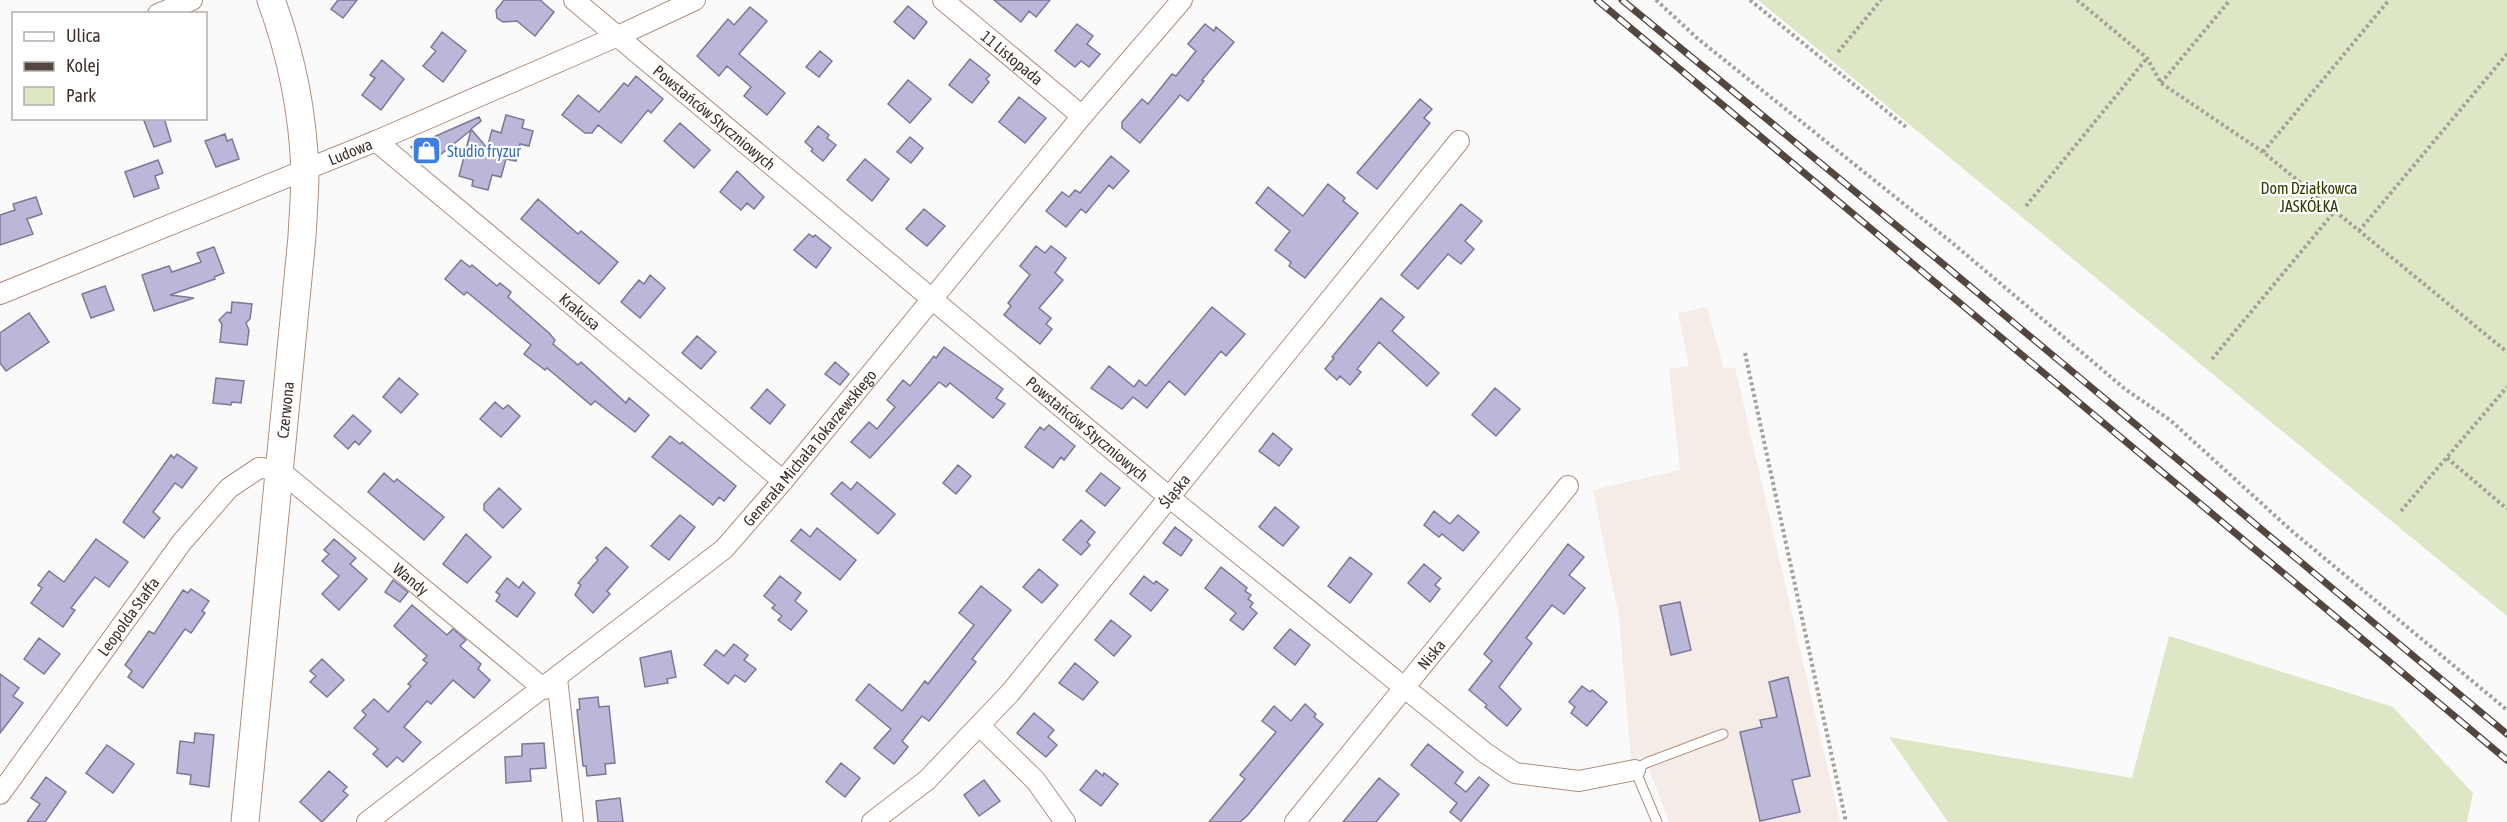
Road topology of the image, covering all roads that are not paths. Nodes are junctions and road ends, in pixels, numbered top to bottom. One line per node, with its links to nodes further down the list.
1 (192, 0): 7 (street)
2 (271, 0): 12 (main road, Czerwona)
3 (574, 0): 8 (street, Powstańców Styczniowych)
4 (695, 0): 8 (street, Ludowa)
5 (943, 0): 9 (street, 11 Listopada)
6 (1182, 0): 9 (street, Generała Michała Tokarzewskiego)
7 (163, 12)
8 (618, 36): 10 (street, Ludowa); 14 (street, Powstańców Styczniowych)
9 (1082, 116): 14 (street, Generała Michała Tokarzewskiego)
10 (376, 141): 12 (street, Ludowa); 16 (street, Krakusa)
11 (1459, 141): 18 (street, Śląska)
12 (304, 171): 13 (street, Ludowa); 15 (main road, Czerwona)
13 (0, 294)
14 (932, 299): 16 (street, Generała Michała Tokarzewskiego); 18 (street, Powstańców Styczniowych)
15 (278, 469): 19 (street, Wandy); 25 (street, Leopolda Staffa); 26 (main road, Czerwona)
16 (783, 481): 19 (street, Generała Michała Tokarzewskiego)
17 (1568, 486): 20 (street, Niska)
18 (1169, 497): 20 (street, Powstańców Styczniowych); 21 (street, Śląska)
19 (549, 684): 24 (street); 27 (street, Generała Michała Tokarzewskiego); 28 (street)
20 (1404, 688): 23 (street, Powstańców Styczniowych); 31 (street, Niska)
21 (980, 726): 29 (street, Śląska); 30 (street)
22 (1723, 734): 23 (lane)
23 (1635, 770): 32 (lane)
24 (559, 789)
25 (0, 794)
26 (245, 822)
27 (367, 822)
28 (573, 822)
29 (872, 822)
30 (1065, 822)
31 (1295, 822)
32 (1657, 822)

